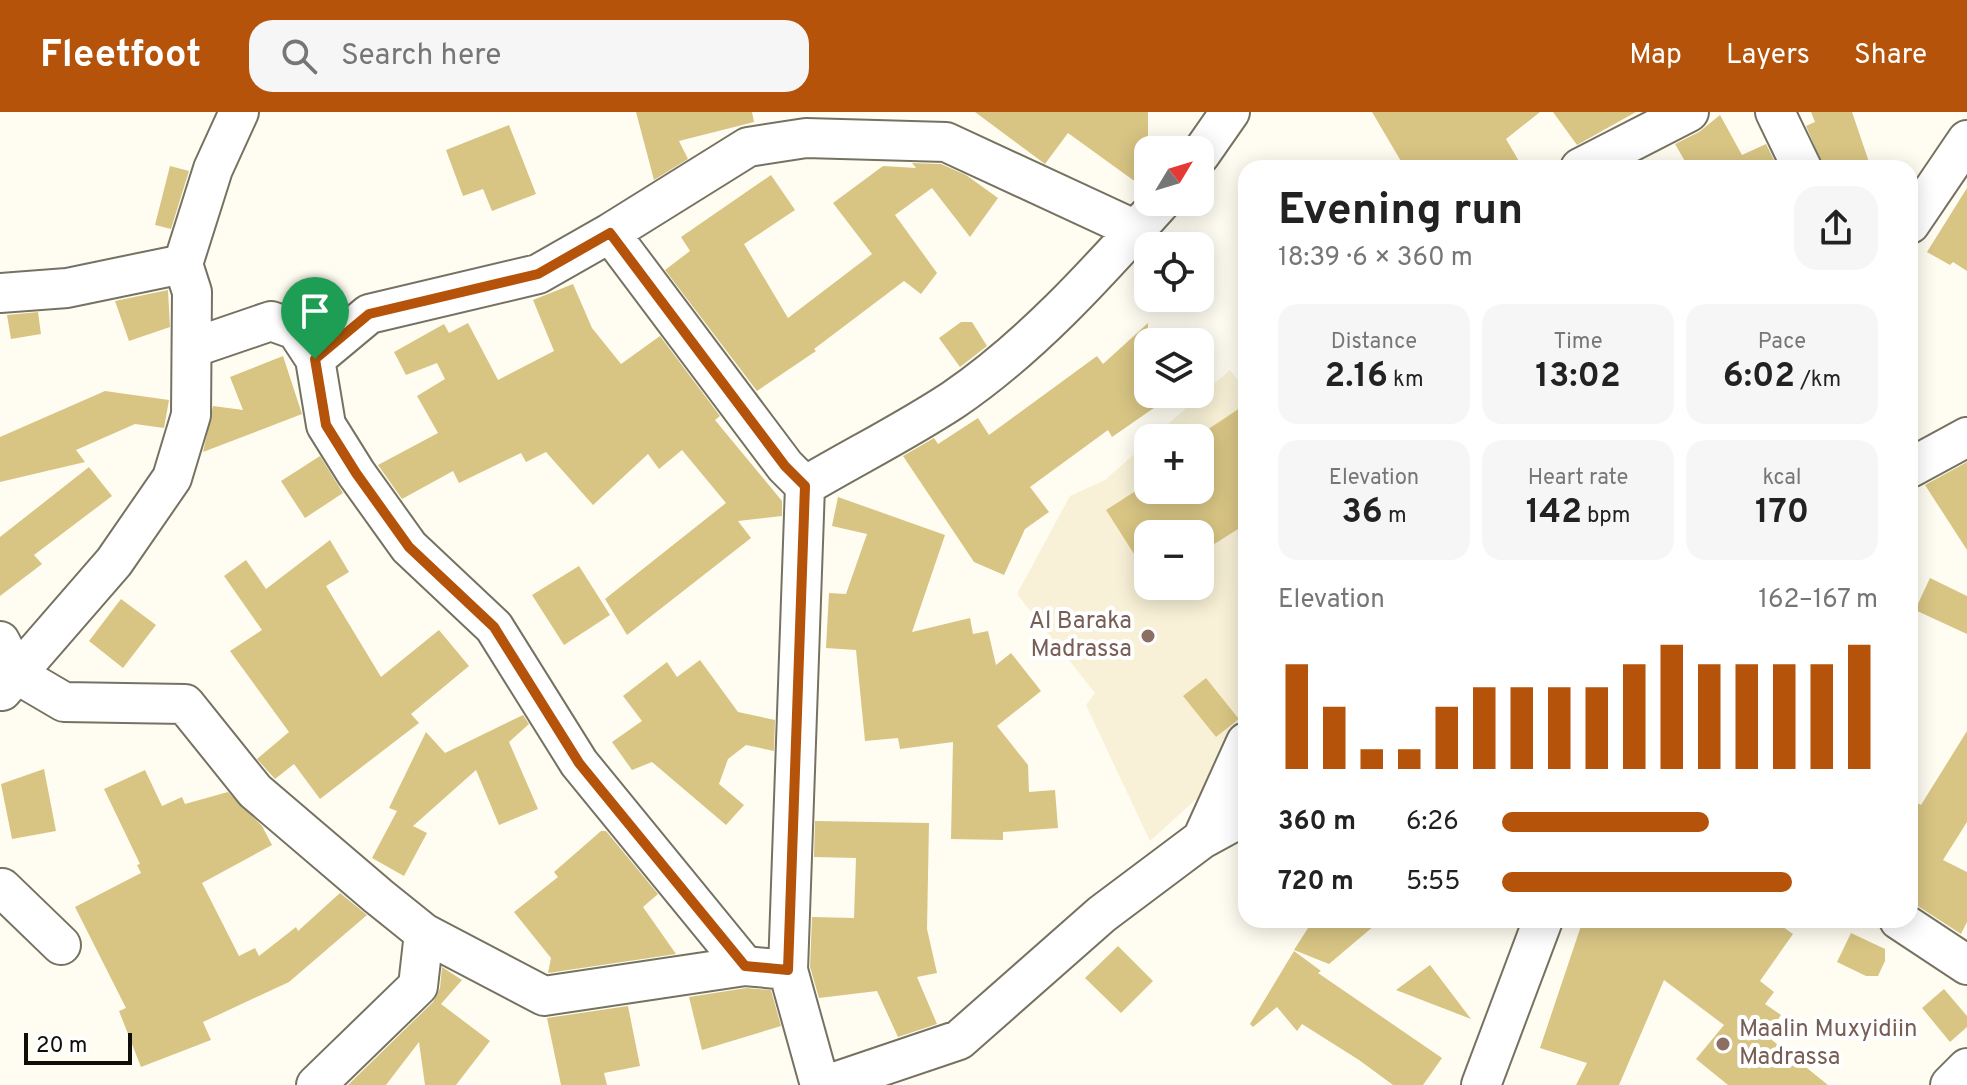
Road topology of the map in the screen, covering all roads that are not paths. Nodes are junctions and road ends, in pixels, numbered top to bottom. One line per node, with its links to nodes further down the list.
1 (239, 112): 13 (street)
2 (1230, 112): 5 (street)
3 (1689, 112): 7 (street)
4 (1775, 112): 8 (street)
5 (1213, 136)
6 (1967, 140): 9 (street)
7 (1596, 160)
8 (1798, 160)
9 (1918, 212)
10 (1148, 216): 11 (street)
11 (1136, 230): 12 (street); 19 (street)
12 (610, 233): 16 (street); 19 (street)
13 (183, 264): 14 (street); 15 (street)
14 (0, 293)
15 (192, 348): 16 (street); 21 (street)
16 (315, 359): 31 (street)
17 (1967, 437): 18 (street)
18 (1918, 464)
19 (805, 486): 32 (street)
20 (0, 641): 21 (street)
21 (9, 684): 28 (street)
22 (1238, 760): 24 (street)
23 (1238, 819): 24 (street)
24 (1202, 839): 35 (street)
25 (1, 882): 29 (street)
26 (1540, 928): 36 (street)
27 (1911, 928): 30 (street)
28 (424, 933): 31 (street); 34 (street)
29 (61, 945)
30 (1967, 965)
31 (745, 966): 32 (street)
32 (788, 970): 35 (street)
33 (1967, 1068): 37 (street)
34 (326, 1081)
35 (823, 1085)
36 (1481, 1085)
37 (1950, 1085)

